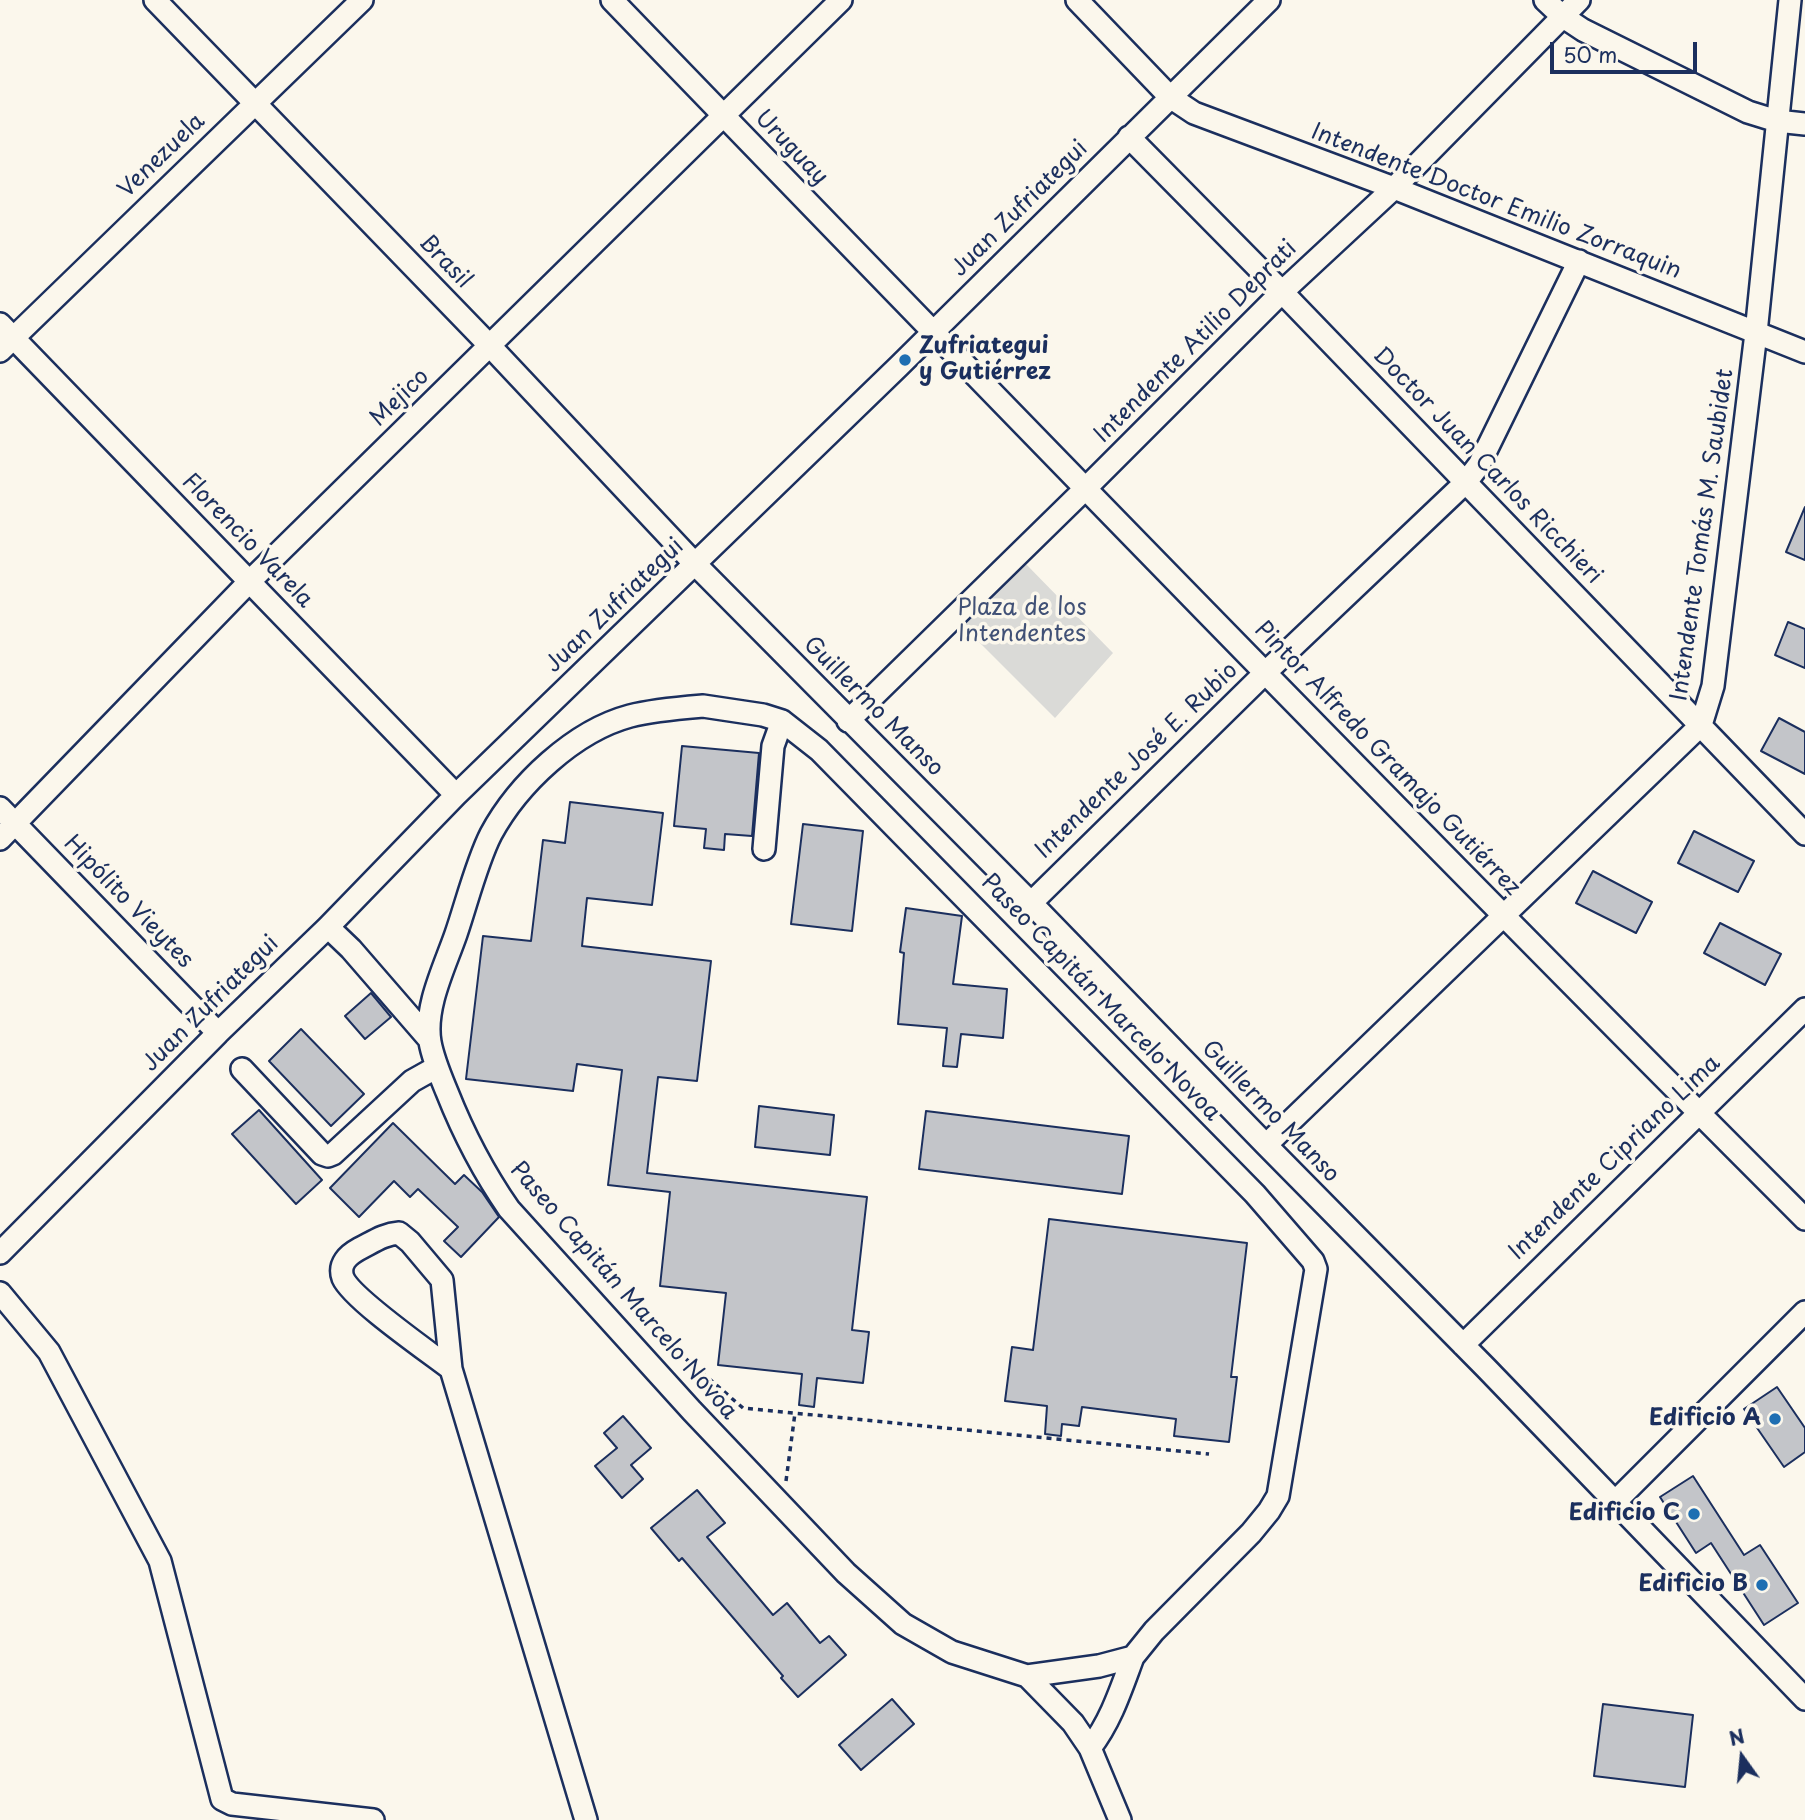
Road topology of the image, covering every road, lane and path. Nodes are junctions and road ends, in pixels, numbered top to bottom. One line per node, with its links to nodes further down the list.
1 (155, 0): 12 (street, Brasil)
2 (362, 0): 12 (street, Venezuela)
3 (612, 0): 13 (street, Uruguay)
4 (841, 0): 13 (street, Mejico)
5 (1077, 0): 11 (street, Intendente Doctor Emilio Zorraquin)
6 (1269, 0): 11 (street, Juan Zufriategui)
7 (1545, 0): 10 (street)
8 (1579, 0): 10 (street, Intendente Atilio Deprati)
9 (1790, 0): 14 (street, Intendente Tomás M. Saubidet)
10 (1562, 16): 14 (street); 17 (street, Intendente Atilio Deprati)
11 (1170, 97): 16 (street, Juan Zufriategui); 17 (street, Intendente Doctor Emilio Zorraquin)
12 (254, 103): 22 (street, Venezuela); 23 (street, Brasil)
13 (724, 115): 20 (street, Uruguay); 23 (street, Mejico)
14 (1777, 121): 15 (street); 21 (street, Intendente Tomás M. Saubidet)
15 (1805, 124)
16 (1129, 138): 19 (street, Doctor Juan Carlos Ricchieri); 20 (street, Juan Zufriategui)
17 (1394, 188): 18 (street, Intendente Doctor Emilio Zorraquin); 19 (street, Intendente Atilio Deprati)
18 (1579, 261): 21 (street, Intendente Doctor Emilio Zorraquin); 25 (street, Intendente José E. Rubio)
19 (1282, 292): 25 (street, Doctor Juan Carlos Ricchieri); 26 (street, Intendente Atilio Deprati)
20 (932, 333): 26 (street, Pintor Alfredo Gramajo Gutiérrez); 27 (street, Juan Zufriategui)
21 (1756, 333): 24 (street, Intendente Doctor Emilio Zorraquin); 32 (street, Intendente Tomás M. Saubidet)
22 (4, 338): 28 (street, Florencio Varela)
23 (491, 347): 27 (street, Brasil); 28 (street, Mejico)
24 (1805, 352)
25 (1466, 482): 29 (street, Intendente José E. Rubio); 32 (street, Doctor Juan Carlos Ricchieri)
26 (1085, 489): 29 (street, Pintor Alfredo Gramajo Gutiérrez); 31 (street, Intendente Atilio Deprati)
27 (695, 564): 31 (street, Guillermo Manso); 33 (street, Juan Zufriategui)
28 (249, 582): 33 (street, Florencio Varela); 35 (street, Mejico)
29 (1266, 672): 39 (street, Intendente José E. Rubio); 40 (street, Pintor Alfredo Gramajo Gutiérrez)
30 (782, 721): 38 (street); 44 (street, Paseo Capitán Marcelo Novoa); 60 (street, Paseo Capitán Marcelo Novoa)
31 (848, 721): 39 (street, Guillermo Manso)
32 (1702, 725): 36 (street, Doctor Juan Carlos Ricchieri); 40 (street, Intendente Tomás M. Saubidet)
33 (456, 795): 41 (street, Juan Zufriategui)
34 (0, 808): 35 (street, Hipólito Vieytes)
35 (16, 824): 37 (street, Mejico); 43 (street, Hipólito Vieytes)
36 (1805, 834)
37 (0, 839)
38 (764, 849)
39 (1031, 902): 48 (street, Guillermo Manso)
40 (1504, 917): 47 (street, Pintor Alfredo Gramajo Gutiérrez); 48 (street, Intendente Tomás M. Saubidet)
41 (328, 927): 43 (street, Juan Zufriategui); 44 (street)
42 (1805, 1009): 47 (street, Intendente Cipriano Lima)
43 (218, 1033): 50 (street, Juan Zufriategui)
44 (429, 1039): 45 (street, Paseo Capitán Marcelo Novoa)
45 (437, 1067): 46 (street); 59 (street, Paseo Capitán Marcelo Novoa)
46 (242, 1069)
47 (1698, 1113): 49 (street, Pintor Alfredo Gramajo Gutiérrez); 53 (street, Intendente Cipriano Lima)
48 (1266, 1145): 53 (street, Guillermo Manso)
49 (1805, 1219)
50 (0, 1252)
51 (0, 1293): 64 (street)
52 (1805, 1312): 58 (street)
53 (1463, 1345): 58 (street, Guillermo Manso)
54 (671, 1346): 56 (path)
55 (451, 1368): 55 (street); 65 (street)
56 (795, 1413): 57 (path); 59 (path)
57 (1209, 1454)
58 (1616, 1501): 62 (street, Guillermo Manso)
59 (782, 1506): 61 (street, Paseo Capitán Marcelo Novoa)
60 (1133, 1657): 61 (street, Paseo Capitán Marcelo Novoa); 63 (street)
61 (1027, 1676): 63 (street)
62 (1805, 1699)
63 (1090, 1748): 66 (street)
64 (373, 1820)
65 (586, 1820)
66 (1120, 1820)

